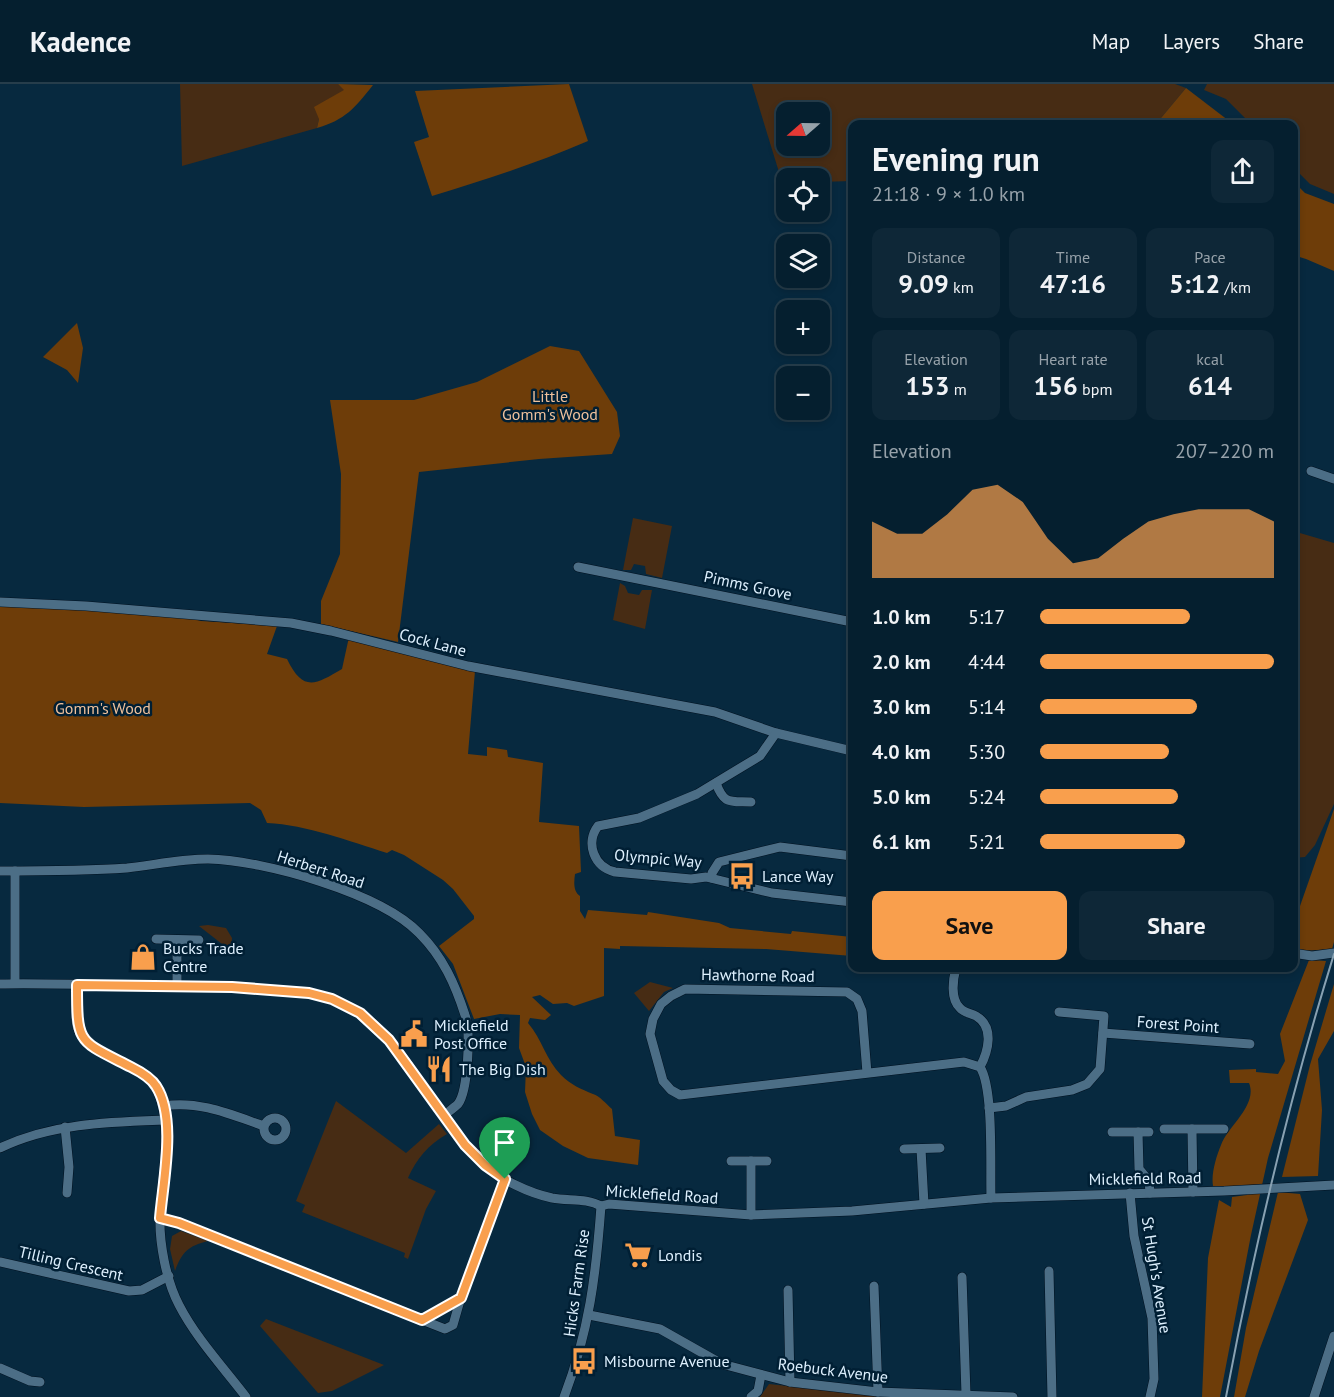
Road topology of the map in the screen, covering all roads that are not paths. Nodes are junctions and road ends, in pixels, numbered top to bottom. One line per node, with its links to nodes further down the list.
1 (1311, 471): 2 (street)
2 (1334, 479)
3 (578, 567): 5 (street, Pimms Grove)
4 (0, 602): 6 (street, Cock Lane)
5 (848, 621)
6 (776, 734): 7 (street, Cock Lane); 8 (street, Olympic Way)
7 (848, 750)
8 (716, 783): 9 (street); 13 (street, Olympic Way)
9 (751, 802)
10 (848, 856): 13 (street)
11 (0, 871): 12 (street, Herbert Road)
12 (15, 871): 21 (street); 32 (street, Herbert Road)
13 (712, 878): 14 (street, Olympic Way)
14 (848, 902)
15 (156, 939): 16 (street)
16 (177, 940): 17 (street); 24 (street)
17 (199, 940)
18 (1334, 953): 19 (street)
19 (1298, 954)
20 (955, 972): 28 (street)
21 (15, 983): 22 (street, Micklefield Road); 23 (street, Micklefield Road)
22 (0, 984)
23 (77, 985): 24 (street, Micklefield Road); 30 (street)
24 (177, 986): 32 (street, Micklefield Road)
25 (1059, 1012): 26 (street)
26 (1103, 1033): 27 (street, Forest Point); 31 (street)
27 (1250, 1044)
28 (980, 1067): 29 (street, Hawthorne Road); 31 (street)
29 (867, 1073): 29 (street, Hawthorne Road)
30 (164, 1106): 33 (street); 34 (street)
31 (989, 1108): 55 (street)
32 (444, 1116): 49 (street, Micklefield Road)
33 (166, 1120): 35 (street); 59 (street)
34 (264, 1126)
35 (65, 1127): 42 (street); 52 (street)
36 (1164, 1129): 37 (street)
37 (1192, 1129): 38 (street); 51 (street)
38 (1224, 1129)
39 (1112, 1132): 40 (street)
40 (1138, 1132): 41 (street); 54 (street)
41 (1149, 1132)
42 (0, 1148)
43 (940, 1148): 45 (street)
44 (904, 1149): 45 (street)
45 (921, 1149): 56 (street)
46 (731, 1161): 47 (street)
47 (751, 1161): 48 (street); 58 (street)
48 (767, 1161)
49 (505, 1179): 57 (street, Micklefield Road); 66 (street)
50 (1334, 1185): 51 (street, Micklefield Road)
51 (1193, 1192): 54 (street, Micklefield Road)
52 (67, 1193)
53 (1130, 1193): 54 (street, Micklefield Road); 55 (street, Micklefield Road); 81 (street, St Hugh's Avenue)
54 (1150, 1193)
55 (991, 1198): 56 (street, Micklefield Road)
56 (924, 1204): 58 (street, Micklefield Road)
57 (601, 1206): 58 (street, Micklefield Road); 67 (street, Hicks Farm Rise)
58 (752, 1215)
59 (160, 1218): 62 (street); 68 (street)
60 (0, 1262): 62 (street, Tilling Crescent)
61 (1049, 1271): 80 (street)
62 (169, 1276): 77 (street)
63 (962, 1277): 75 (street)
64 (874, 1286): 74 (street)
65 (788, 1290): 73 (street)
66 (461, 1298): 68 (street); 68 (street)
67 (589, 1316): 71 (street, Roebuck Avenue); 76 (street, Hicks Farm Rise)
68 (422, 1320)
69 (1334, 1336): 82 (street)
70 (0, 1368): 72 (street)
71 (761, 1375): 73 (street, Roebuck Avenue); 78 (street)
72 (40, 1382)
73 (790, 1382): 74 (street, Roebuck Avenue)
74 (879, 1392): 75 (street, Roebuck Avenue)
75 (966, 1394): 79 (street, Roebuck Avenue)
76 (567, 1396)
77 (246, 1397)
78 (752, 1397)
79 (1013, 1397)
80 (1052, 1397)
81 (1150, 1397)
82 (1314, 1397)

